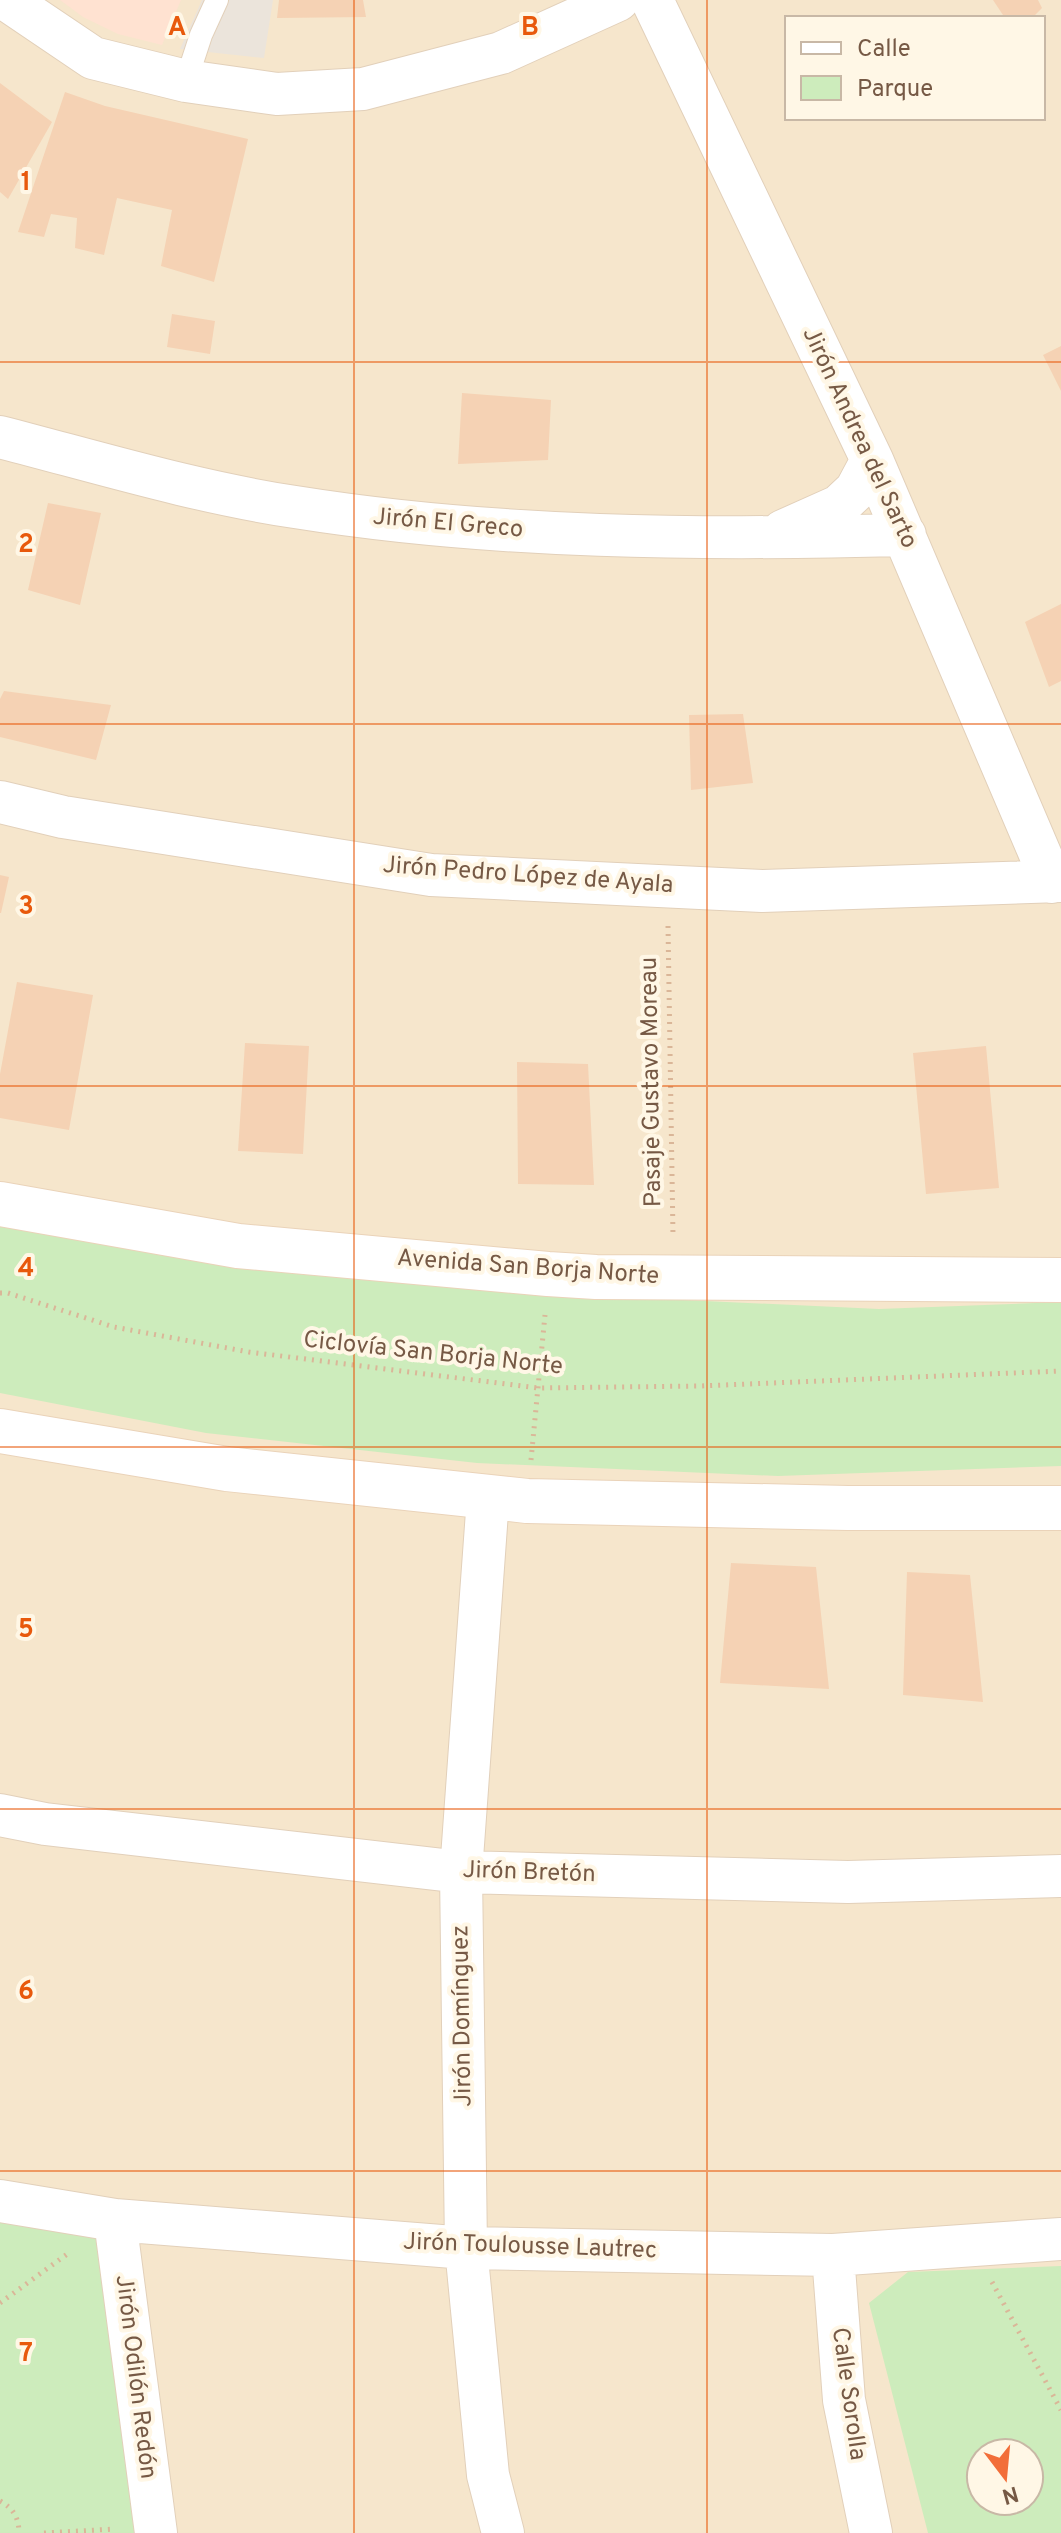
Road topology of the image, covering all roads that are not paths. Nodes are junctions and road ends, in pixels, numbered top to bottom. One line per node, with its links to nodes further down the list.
1 (7, 0): 5 (street)
2 (217, 0): 5 (lane)
3 (618, 0): 5 (street)
4 (652, 0): 7 (street, Jirón Andrea del Sarto)
5 (186, 81)
6 (0, 437): 9 (street, Jirón El Greco)
7 (872, 460): 8 (street, Jirón Andrea del Sarto); 9 (street)
8 (905, 535): 9 (street, Jirón El Greco); 11 (street, Jirón Andrea del Sarto)
9 (767, 538)
10 (0, 802): 11 (street, Jirón Pedro López de Ayala)
11 (1057, 882)
12 (0, 1204): 13 (main road, Avenida San Borja Norte)
13 (1061, 1280)
14 (0, 1431): 15 (main road)
15 (507, 1500): 16 (main road); 18 (street, Jirón Domínguez)
16 (1061, 1508)
17 (0, 1815): 18 (street, Jirón Bretón)
18 (461, 1872): 19 (street, Jirón Bretón); 23 (street, Jirón Domínguez)
19 (1061, 1876)
20 (0, 2201): 21 (street, Jirón Toulousse Lautrec)
21 (115, 2220): 23 (street, Jirón Toulousse Lautrec); 25 (street, Jirón Odilón Redón)
22 (1061, 2239): 24 (street, Jirón Toulousse Lautrec)
23 (466, 2248): 24 (street, Jirón Toulousse Lautrec); 26 (street, Jirón Domínguez)
24 (833, 2255): 27 (street, Calle Sorolla)
25 (156, 2530)
26 (503, 2533)
27 (871, 2533)

